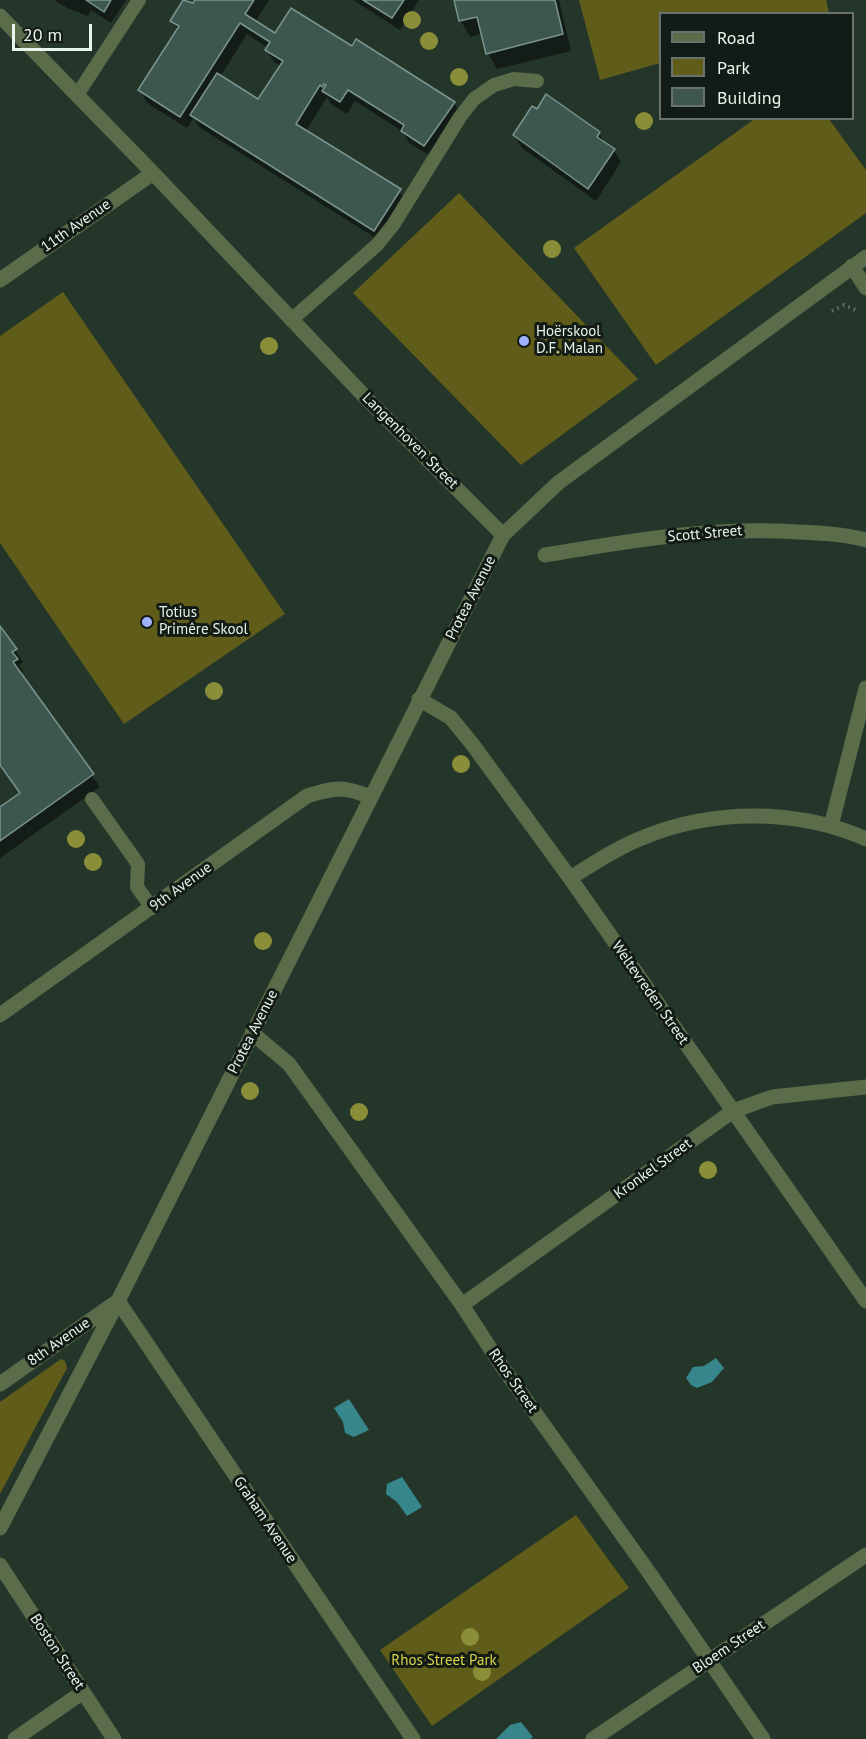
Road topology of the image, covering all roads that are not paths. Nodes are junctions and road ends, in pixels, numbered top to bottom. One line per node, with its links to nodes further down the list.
1 (139, 0): 4 (lane)
2 (0, 16): 4 (street, Langenhoven Street)
3 (537, 81): 10 (lane)
4 (77, 95): 5 (street, Langenhoven Street)
5 (153, 173): 8 (street, 11th Avenue); 10 (street, Langenhoven Street)
6 (866, 257): 7 (street)
7 (852, 266): 9 (street); 11 (street)
8 (0, 280)
9 (866, 288)
10 (291, 320): 11 (street, Langenhoven Street)
11 (503, 535): 15 (street, Protea Avenue)
12 (866, 540): 13 (street, Scott Street)
13 (545, 555)
14 (866, 688): 18 (street)
15 (419, 699): 16 (street, Protea Avenue); 20 (street, Weltevreden Street)
16 (371, 797): 21 (street, 9th Avenue); 23 (street, Protea Avenue)
17 (92, 799): 21 (lane)
18 (831, 826): 19 (street); 20 (street)
19 (866, 839)
20 (570, 878): 25 (street, Weltevreden Street)
21 (153, 908): 22 (street, 9th Avenue)
22 (0, 1015)
23 (252, 1033): 26 (street, Protea Avenue); 28 (street, Rhos Street)
24 (866, 1087): 25 (street, Kronkel Street)
25 (733, 1111): 27 (street, Weltevreden Street); 28 (street, Kronkel Street)
26 (118, 1301): 29 (street, 8th Avenue); 30 (street, Protea Avenue); 37 (street, Graham Avenue)
27 (866, 1301)
28 (462, 1305): 33 (street, Rhos Street)
29 (0, 1384)
30 (0, 1528)
31 (866, 1555): 33 (street, Bloem Street)
32 (0, 1565): 34 (street, Boston Street)
33 (709, 1660): 38 (street, Bloem Street); 39 (street, Rhos Street)
34 (83, 1692): 35 (street); 36 (street, Boston Street)
35 (15, 1739)
36 (114, 1739)
37 (413, 1739)
38 (593, 1739)
39 (763, 1739)

